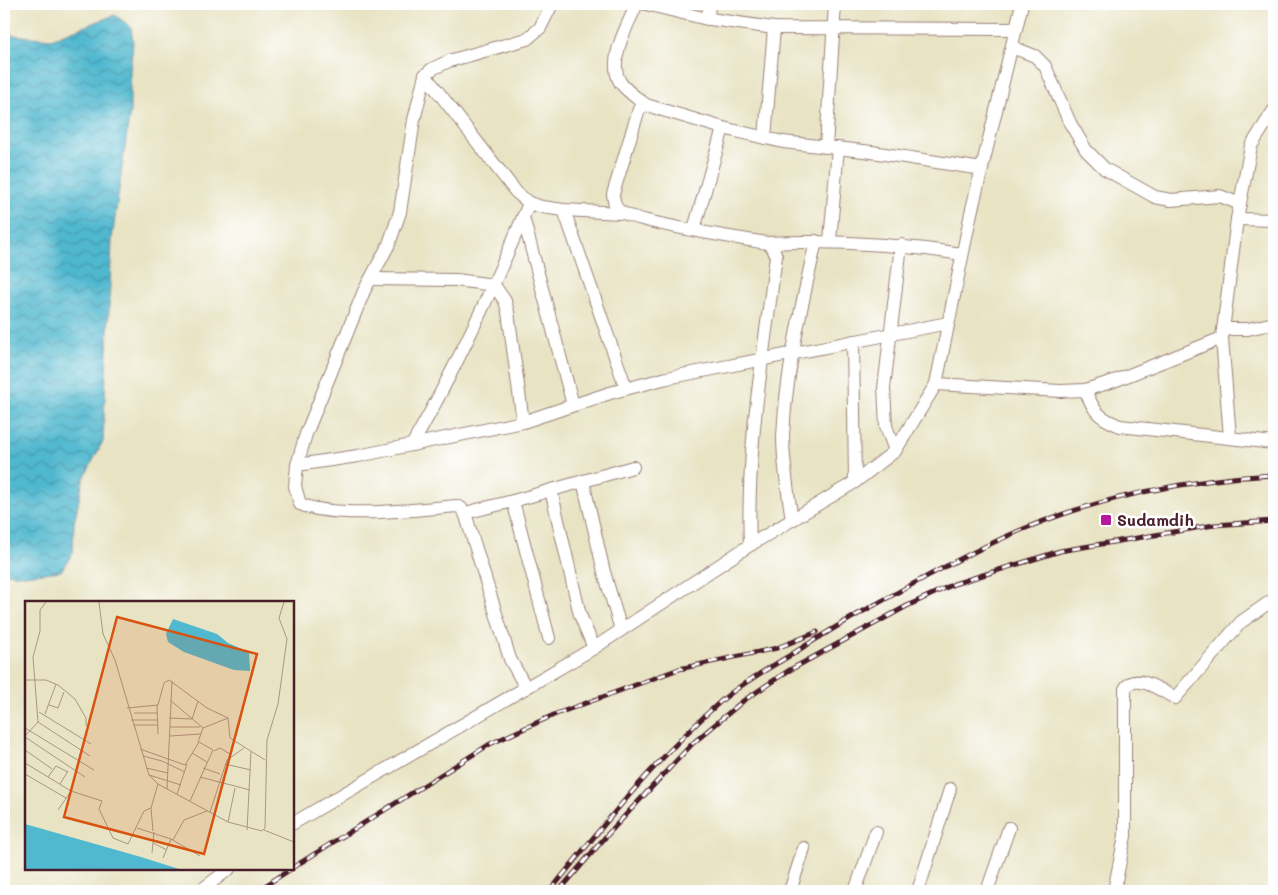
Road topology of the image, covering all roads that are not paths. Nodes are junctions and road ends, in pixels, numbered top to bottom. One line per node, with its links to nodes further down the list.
1 (552, 4): 12 (street)
2 (637, 4): 13 (street)
3 (646, 4): 7 (street)
4 (709, 4): 7 (street)
5 (835, 4): 10 (street)
6 (1022, 4): 9 (street)
7 (708, 19): 8 (street)
8 (774, 28): 10 (street); 16 (street)
9 (1016, 29): 10 (street); 11 (street)
10 (834, 30): 17 (street)
11 (1012, 47): 18 (street); 20 (street)
12 (425, 75): 19 (street); 32 (street)
13 (646, 105): 15 (street); 22 (street)
14 (1274, 110): 20 (street)
15 (723, 128): 16 (street); 26 (street)
16 (765, 138): 17 (street)
17 (832, 147): 18 (street); 28 (street)
18 (982, 169): 31 (street)
19 (529, 203): 21 (street); 23 (street)
20 (1240, 204): 24 (street)
21 (564, 210): 22 (street); 42 (street)
22 (621, 213): 26 (street)
23 (523, 218): 33 (street); 44 (street)
24 (1237, 219): 25 (street); 37 (street)
25 (1274, 220)
26 (694, 229): 29 (street)
27 (816, 241): 28 (street); 29 (street); 39 (street)
28 (830, 241): 30 (street)
29 (767, 243): 40 (street)
30 (900, 244): 31 (street); 36 (street)
31 (962, 254): 34 (street)
32 (371, 279): 33 (street); 50 (street)
33 (494, 285): 45 (street); 48 (street)
34 (948, 323): 36 (street); 41 (street)
35 (1274, 323): 37 (street)
36 (892, 333): 38 (street); 49 (street)
37 (1223, 334): 43 (street); 46 (street)
38 (853, 341): 39 (street); 53 (street)
39 (792, 352): 40 (street); 57 (street)
40 (761, 358): 42 (street); 58 (street)
41 (936, 384): 43 (street); 49 (street)
42 (626, 388): 44 (street)
43 (1085, 390): 46 (street)
44 (573, 405): 45 (street)
45 (523, 422): 48 (street)
46 (1230, 437): 47 (street)
47 (1274, 443)
48 (412, 445): 50 (street)
49 (895, 451): 53 (street)
50 (297, 465): 56 (street)
51 (633, 467): 52 (street)
52 (583, 481): 54 (street); 60 (street)
53 (855, 482): 57 (street)
54 (551, 490): 55 (street); 62 (street)
55 (513, 501): 56 (street); 61 (street)
56 (465, 513): 63 (street)
57 (792, 520): 58 (street)
58 (750, 545): 60 (street)
59 (1274, 599): 75 (street)
60 (621, 630): 62 (street)
61 (549, 638)
62 (594, 648): 63 (street)
63 (526, 688): 65 (street)
64 (950, 789): 73 (street)
65 (294, 823)
66 (1009, 828): 74 (street)
67 (876, 832): 72 (street)
68 (804, 848): 71 (street)
69 (228, 870): 70 (street)
70 (200, 891)
71 (790, 891)
72 (855, 891)
73 (918, 891)
74 (987, 891)
75 (1114, 891)

